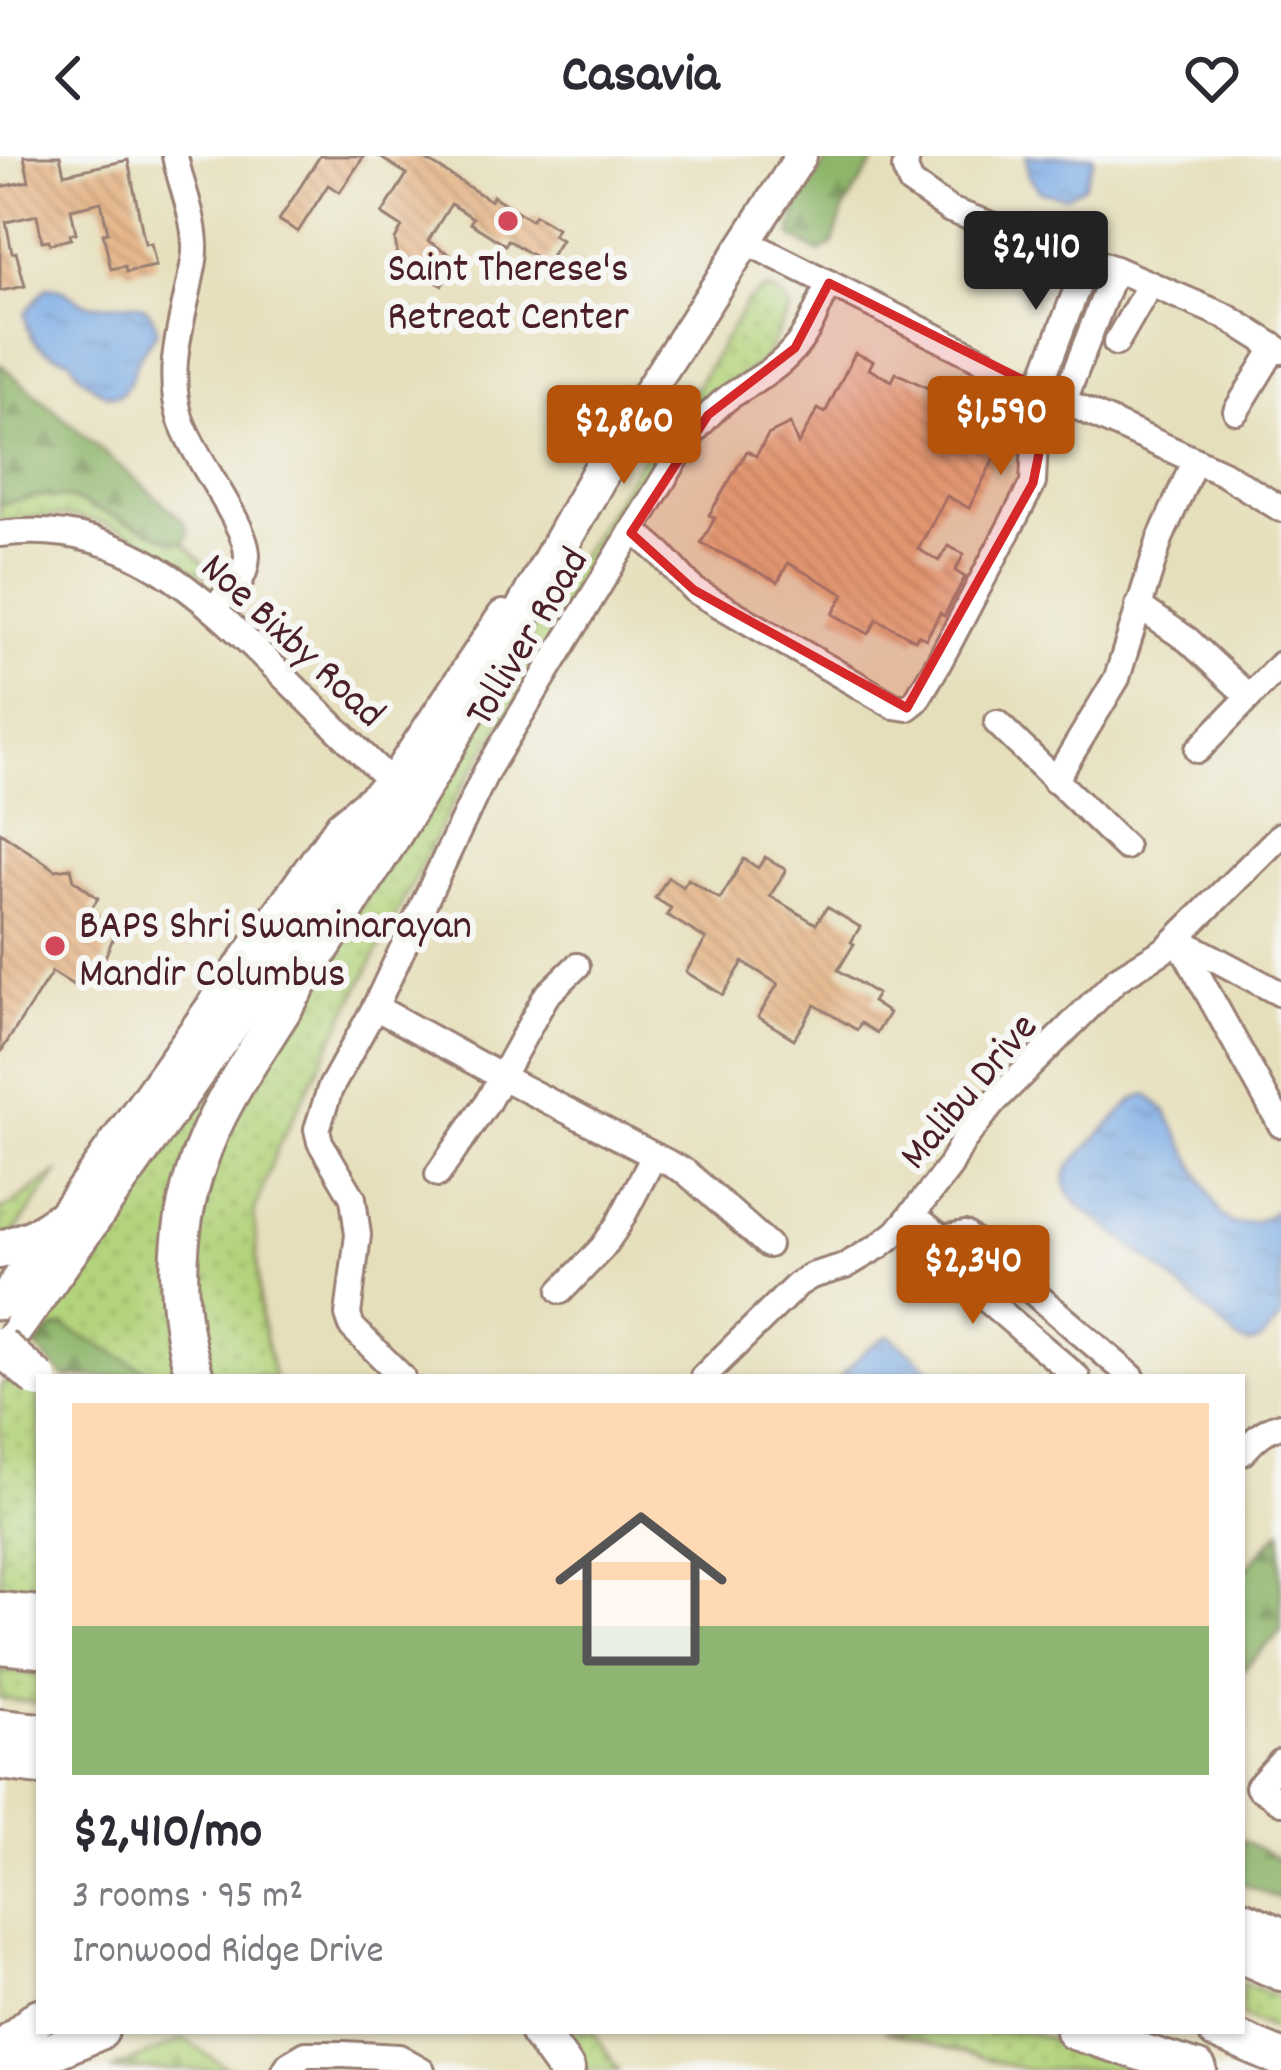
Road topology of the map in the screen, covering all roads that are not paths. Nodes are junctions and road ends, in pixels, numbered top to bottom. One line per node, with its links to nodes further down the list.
1 (176, 156): 18 (street)
2 (801, 156): 4 (main road)
3 (906, 163): 5 (street)
4 (746, 241): 7 (street); 13 (main road)
5 (1088, 259): 6 (street); 11 (street)
6 (1115, 268): 8 (street); 11 (street)
7 (829, 283): 11 (street); 16 (street, Tolliver Road)
8 (1150, 284): 9 (street); 10 (street)
9 (1116, 343)
10 (1278, 349): 12 (street)
11 (1051, 394): 14 (street); 16 (street)
12 (1236, 411)
13 (622, 434): 25 (main road); 46 (highway)
14 (1195, 460): 15 (street); 19 (street)
15 (1281, 509)
16 (631, 533): 31 (street, Tolliver Road)
17 (0, 534): 18 (street, Noe Bixby Road)
18 (212, 606): 25 (street, Noe Bixby Road)
19 (1138, 606): 21 (street); 24 (street)
20 (1281, 664): 21 (street)
21 (1249, 697): 23 (street)
22 (997, 723): 24 (street)
23 (1198, 751)
24 (1055, 781): 27 (street)
25 (392, 783): 37 (main road); 44 (main road)
26 (1281, 835): 28 (street, Malibu Drive)
27 (1125, 847)
28 (1178, 939): 30 (street); 33 (street); 36 (street, Malibu Drive)
29 (577, 966): 32 (street)
30 (1281, 994)
31 (375, 1007): 32 (street); 47 (street, Tolliver Road)
32 (500, 1076): 34 (street); 35 (street)
33 (1281, 1125)
34 (654, 1156): 39 (street); 41 (street)
35 (438, 1174)
36 (912, 1214): 38 (street); 48 (street, Malibu Drive)
37 (59, 1221): 40 (highway); 42 (main road)
38 (942, 1238): 43 (street); 45 (street)
39 (768, 1245)
40 (0, 1250)
41 (561, 1291)
42 (0, 1304)
43 (1079, 1332): 45 (street); 50 (street)
44 (0, 1350): 51 (highway, bridge)
45 (1056, 1359): 49 (street)
46 (194, 1374)
47 (399, 1374)
48 (706, 1374)
49 (1074, 1374)
50 (1128, 1374)
51 (36, 1378)
52 (1281, 1425): 53 (street)
53 (1245, 1450)
54 (0, 1611): 55 (highway)
55 (36, 1615)
56 (0, 1645): 57 (highway)
57 (36, 1649)
58 (0, 1728): 59 (highway)
59 (36, 1732)
60 (0, 1761): 62 (highway)
61 (1281, 1762): 63 (street)
62 (36, 1766)
63 (1281, 1802)
64 (1245, 1920): 65 (highway)
65 (1281, 1936)
66 (1245, 1956): 67 (highway)
67 (1281, 1972)
68 (36, 2020): 73 (highway)
69 (93, 2034): 75 (highway)
70 (540, 2034): 78 (highway)
71 (1084, 2034): 79 (highway)
72 (1224, 2034): 74 (highway)
73 (0, 2051)
74 (1281, 2058)
75 (8, 2070)
76 (285, 2070): 77 (street)
77 (422, 2070)
78 (566, 2070)
79 (1198, 2070)

